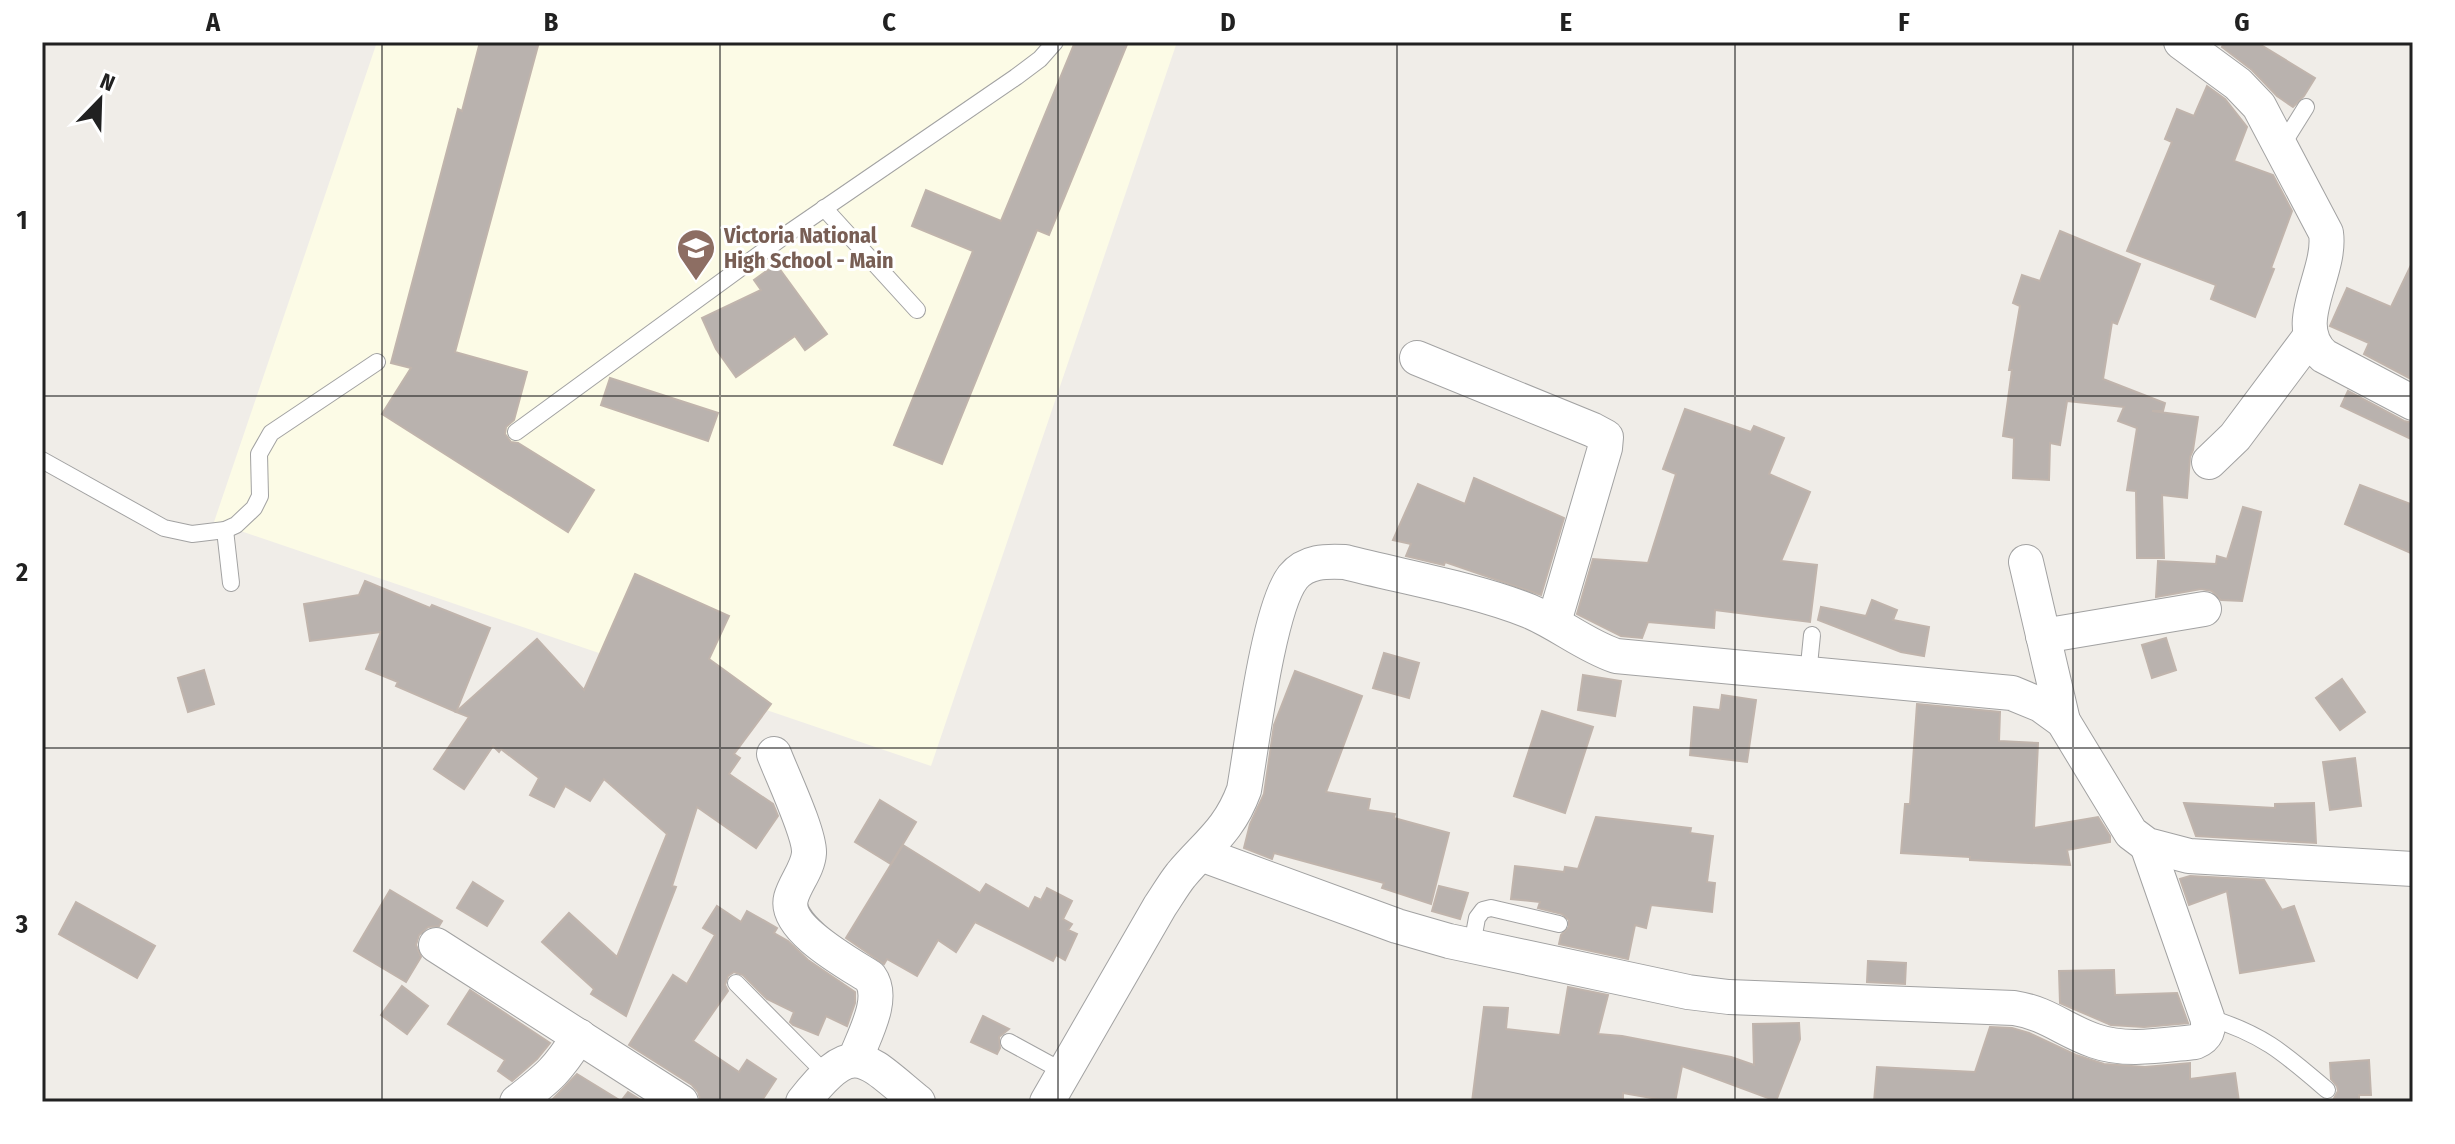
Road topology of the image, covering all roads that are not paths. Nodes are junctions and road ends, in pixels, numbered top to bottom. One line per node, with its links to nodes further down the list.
1 (1055, 42): 5 (lane)
2 (2181, 42): 4 (street)
3 (2306, 107): 4 (lane)
4 (2281, 147): 7 (street)
5 (824, 208): 6 (lane); 11 (lane)
6 (917, 310)
7 (2309, 338): 10 (street); 13 (street)
8 (1417, 358): 18 (street)
9 (377, 362): 14 (lane)
10 (2413, 403)
11 (516, 432)
12 (42, 460): 14 (lane)
13 (2209, 462)
14 (225, 530): 16 (lane)
15 (2026, 562): 20 (street)
16 (231, 583)
17 (2204, 609): 20 (street)
18 (1554, 622): 21 (street); 25 (street)
19 (1812, 635): 21 (lane)
20 (2043, 636): 22 (street)
21 (1808, 675): 22 (street)
22 (2063, 721): 24 (street)
23 (774, 754): 34 (street)
24 (2147, 845): 26 (street); 31 (street)
25 (1201, 854): 29 (street); 35 (street)
26 (2413, 869)
27 (1559, 924): 29 (lane)
28 (436, 945): 32 (street)
29 (1472, 945): 31 (street)
30 (736, 983): 34 (lane)
31 (2207, 1017): 36 (lane)
32 (579, 1036): 37 (street); 38 (street)
33 (1009, 1042): 35 (lane)
34 (841, 1067): 39 (street); 40 (street)
35 (1064, 1072): 41 (street)
36 (2327, 1090)
37 (517, 1102)
38 (681, 1102)
39 (803, 1102)
40 (918, 1102)
41 (1047, 1102)

